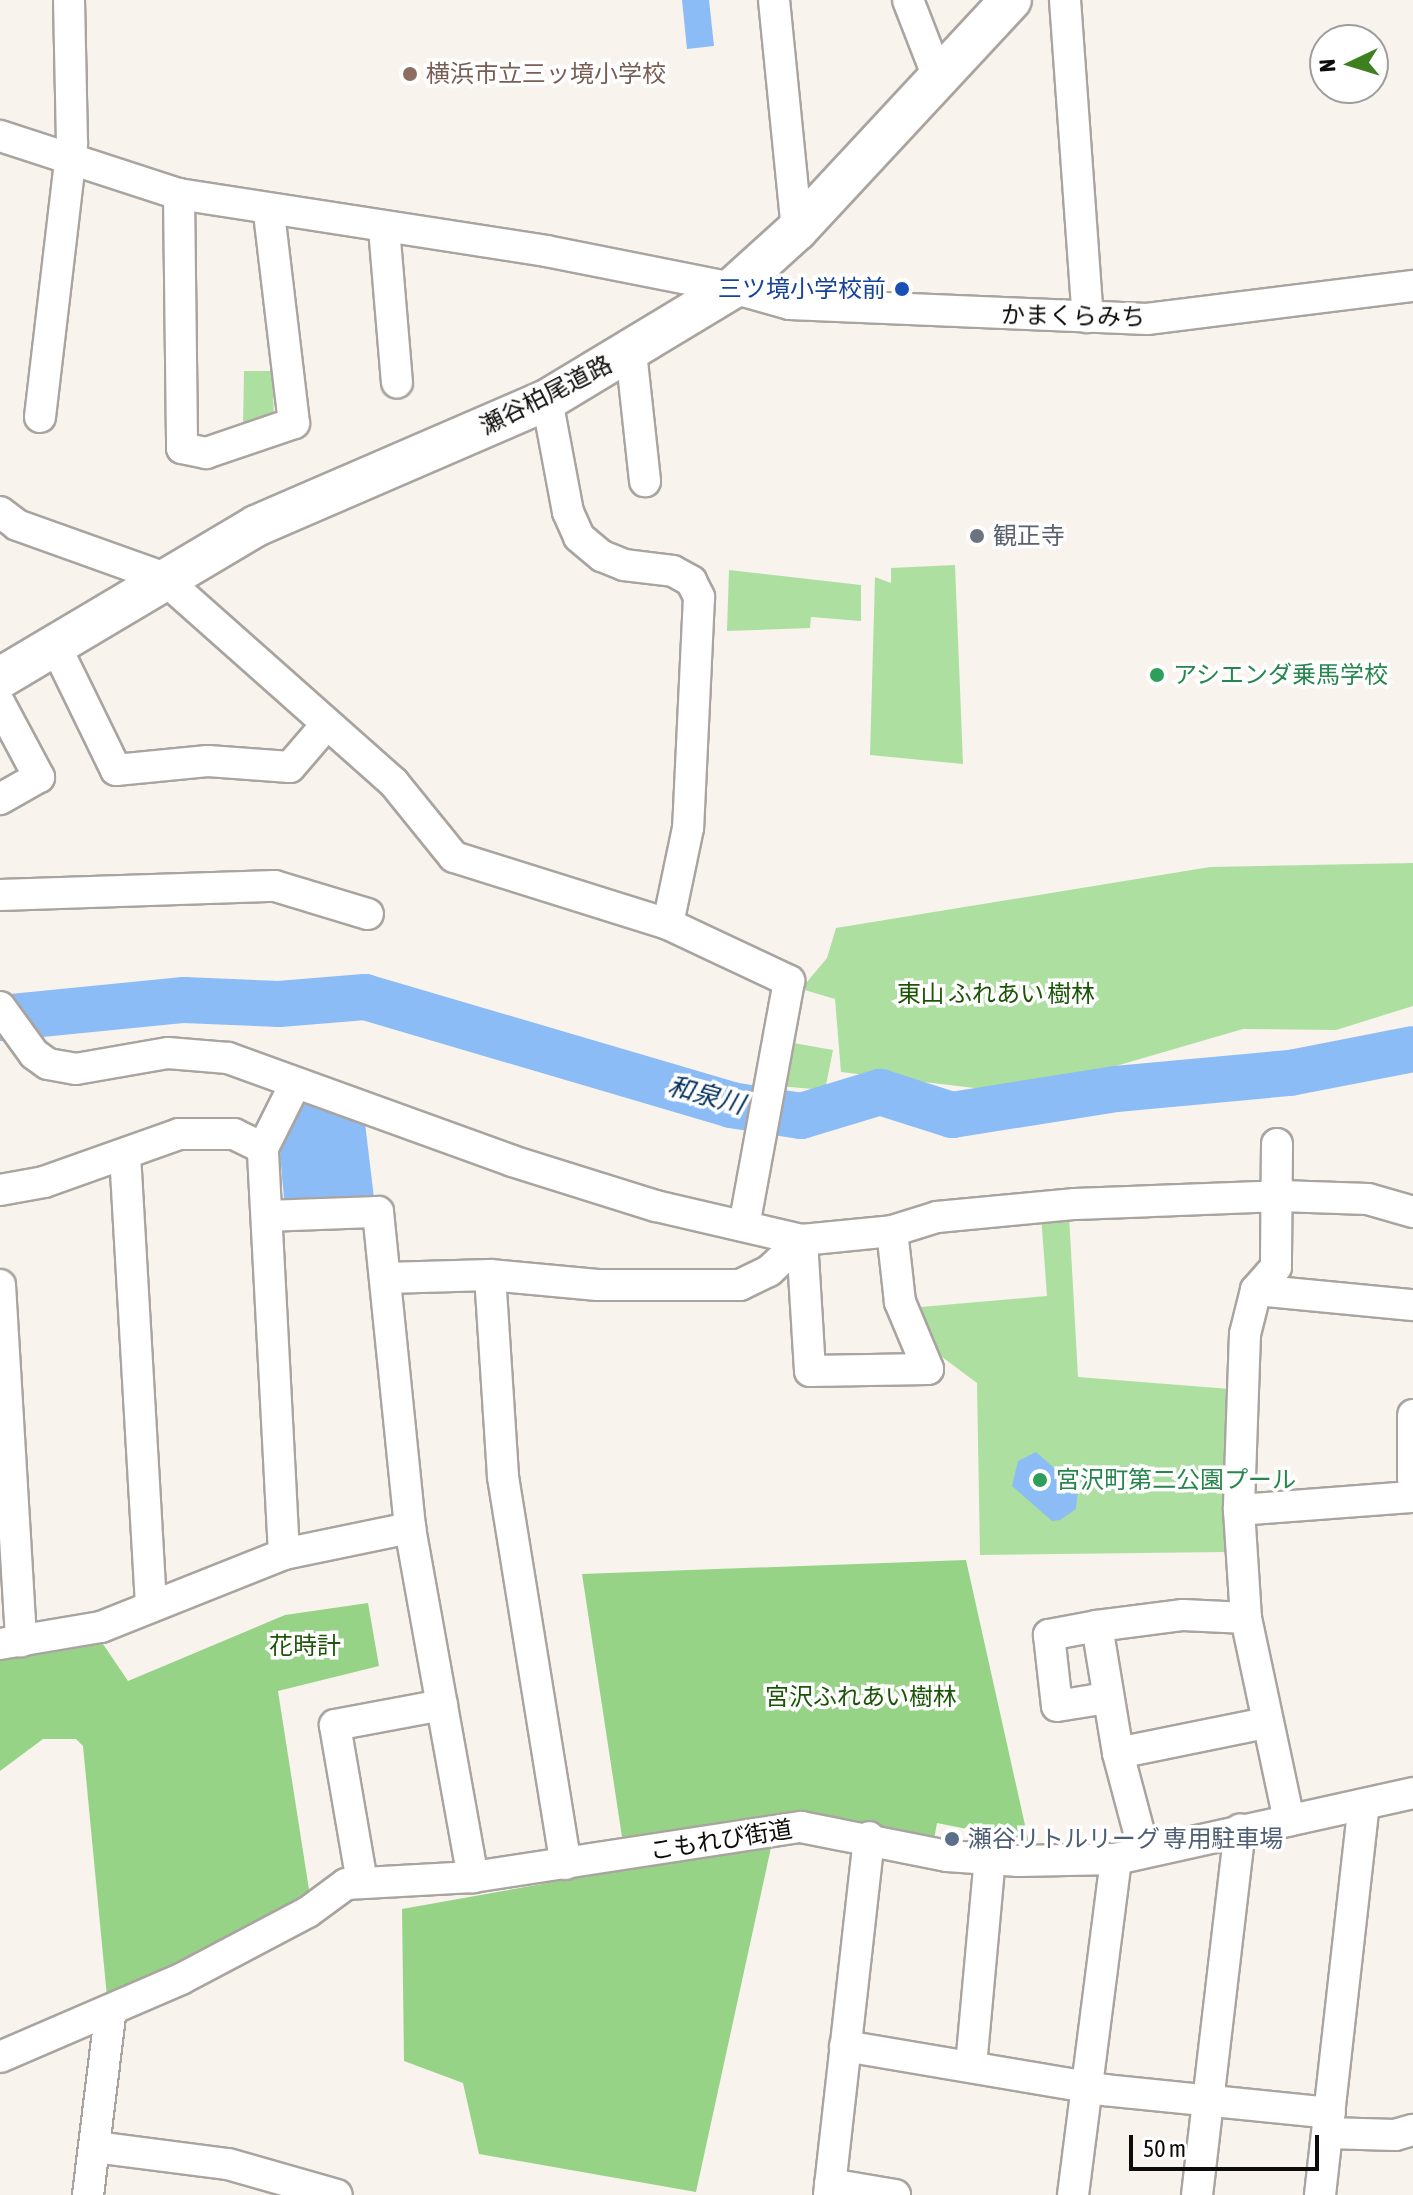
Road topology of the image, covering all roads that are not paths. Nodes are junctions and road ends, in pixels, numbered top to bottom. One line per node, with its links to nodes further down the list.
1 (69, 0): 8 (street)
2 (774, 0): 12 (street)
3 (908, 0): 6 (street)
4 (1065, 0): 15 (street)
5 (1009, 1): 6 (main road, 瀬谷柏尾道路)
6 (939, 80): 12 (main road, 瀬谷柏尾道路)
7 (0, 136): 8 (street, かまくらみち)
8 (70, 158): 9 (street, かまくらみち); 19 (street)
9 (179, 194): 10 (street, かまくらみち); 10 (street)
10 (269, 212): 11 (street, かまくらみち)
11 (384, 228): 14 (street, かまくらみち); 17 (street)
12 (797, 230): 14 (main road, 瀬谷柏尾道路)
13 (1413, 286): 15 (street, かまくらみち)
14 (733, 288): 15 (street, かまくらみち); 16 (main road, 瀬谷柏尾道路)
15 (1088, 317)
16 (631, 352): 18 (main road, 瀬谷柏尾道路); 20 (street)
17 (397, 382)
18 (547, 400): 22 (main road, 瀬谷柏尾道路); 30 (street)
19 (40, 417)
20 (645, 481)
21 (0, 512): 22 (street)
22 (162, 577): 23 (main road, 瀬谷柏尾道路); 26 (street)
23 (55, 645): 24 (main road, 瀬谷柏尾道路); 26 (street)
24 (0, 678)
25 (0, 704): 27 (street)
26 (327, 724): 30 (street)
27 (0, 799)
28 (0, 895): 29 (street)
29 (368, 914)
30 (668, 924): 40 (street)
31 (0, 1007): 32 (street)
32 (294, 1086): 34 (street); 40 (street)
33 (1277, 1144): 37 (street)
34 (263, 1148): 35 (street); 39 (street)
35 (125, 1154): 36 (street); 54 (street)
36 (0, 1190)
37 (1280, 1196): 38 (street); 41 (street); 46 (street)
38 (1413, 1212)
39 (267, 1216): 44 (street); 53 (street)
40 (744, 1226): 42 (street)
41 (892, 1231): 42 (street); 42 (street)
42 (802, 1240): 43 (street)
43 (490, 1275): 44 (street); 69 (street)
44 (386, 1278): 52 (street)
45 (0, 1285): 57 (street)
46 (1256, 1290): 47 (street); 51 (street)
47 (1413, 1305)
48 (1413, 1415): 49 (street)
49 (1413, 1480)
50 (1413, 1497): 51 (street)
51 (1239, 1510): 55 (street)
52 (410, 1528): 53 (street); 59 (street)
53 (284, 1554): 54 (street)
54 (151, 1606): 57 (street)
55 (1246, 1618): 56 (street); 60 (street)
56 (1097, 1626): 58 (street); 58 (street)
57 (10, 1642)
58 (1107, 1698): 61 (street)
59 (442, 1705): 70 (street); 71 (street)
60 (1265, 1723): 61 (street); 64 (street)
61 (1118, 1753): 67 (street)
62 (1413, 1793): 63 (street, こもれび街道)
63 (1364, 1804): 64 (street, こもれび街道); 78 (street)
64 (1289, 1820): 65 (street, こもれび街道)
65 (1240, 1830): 67 (street, こもれび街道); 77 (street)
66 (869, 1837): 68 (street, こもれび街道); 69 (street, こもれび街道); 73 (street)
67 (1130, 1855): 68 (street, こもれび街道); 76 (street)
68 (1004, 1860): 75 (street)
69 (566, 1864): 70 (street, こもれび街道)
70 (473, 1877): 71 (street, こもれび街道)
71 (362, 1882): 72 (street)
72 (110, 2015): 74 (street); 80 (street)
73 (845, 2046): 75 (street); 81 (street)
74 (0, 2057)
75 (971, 2066): 76 (street)
76 (1086, 2087): 77 (street); 85 (street)
77 (1208, 2101): 78 (street); 86 (street)
78 (1329, 2123): 79 (street); 87 (street)
79 (1413, 2130)
80 (95, 2147): 82 (street); 83 (street)
81 (829, 2190): 84 (street)
82 (88, 2195)
83 (337, 2195)
84 (895, 2195)
85 (1073, 2195)
86 (1197, 2195)
87 (1320, 2195)

